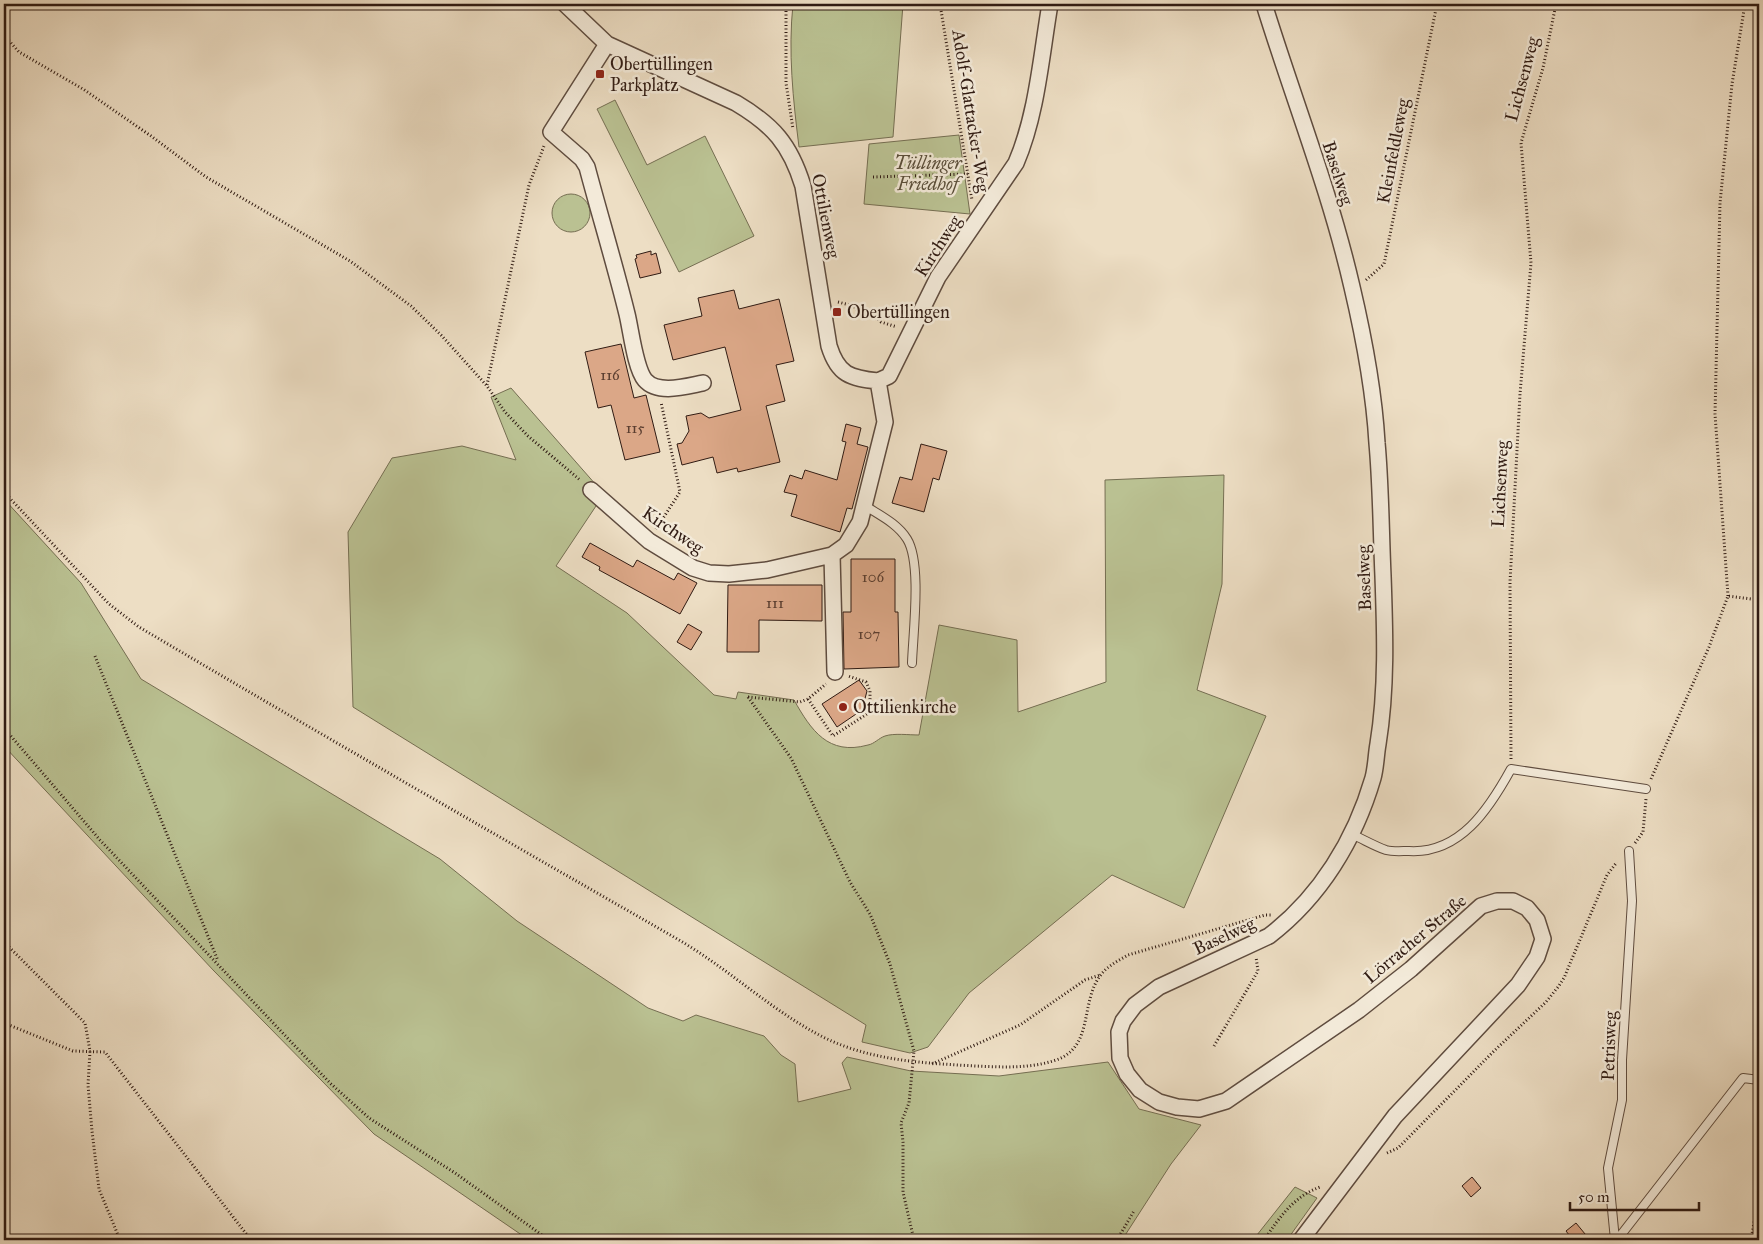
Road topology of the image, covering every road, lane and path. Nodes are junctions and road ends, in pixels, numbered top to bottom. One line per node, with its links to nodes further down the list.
1 (565, 4): 10 (street, Ottilienweg)
2 (786, 4): 12 (path)
3 (940, 4): 13 (path, Adolf-Glattacker-Weg)
4 (1050, 4): 15 (street, Kirchweg)
5 (1264, 4): 16 (street, Baselweg)
6 (1437, 4): 16 (path, Kleinfeldleweg)
7 (1556, 4): 36 (path, Lichsenweg)
8 (1745, 4): 28 (path)
9 (4, 35): 21 (path)
10 (608, 44): 11 (street); 12 (street, Ottilienweg)
11 (551, 132): 21 (path); 22 (street)
12 (790, 152): 17 (street, Ottilienweg)
13 (968, 174): 14 (path); 15 (path, Adolf-Glattacker-Weg)
14 (873, 177)
15 (975, 222): 19 (street, Kirchweg)
16 (1352, 287): 38 (street, Baselweg)
17 (821, 298): 18 (path); 19 (street, Ottilienweg)
18 (894, 326)
19 (878, 381): 25 (street, Kirchweg)
20 (704, 383): 22 (street)
21 (487, 386): 23 (path)
22 (658, 387): 26 (path)
23 (591, 490): 26 (street, Kirchweg)
24 (4, 492): 49 (path)
25 (864, 505): 27 (street, Kirchweg); 31 (lane)
26 (649, 541): 27 (street, Kirchweg)
27 (832, 554): 32 (street)
28 (1728, 596): 29 (path); 37 (path)
29 (1759, 600)
30 (95, 656): 43 (path)
31 (912, 663)
32 (835, 672): 34 (path)
33 (852, 677): 34 (path)
34 (808, 699): 49 (path)
35 (4, 728): 43 (path)
36 (1511, 769): 37 (lane); 38 (lane)
37 (1646, 789): 39 (path)
38 (1351, 834): 40 (street, Baselweg)
39 (1629, 851): 52 (path); 63 (lane, Petrisweg)
40 (1283, 924): 42 (street, Baselweg); 44 (path)
41 (4, 942): 48 (path)
42 (1251, 945): 46 (street, Baselweg); 47 (path)
43 (219, 964): 58 (path)
44 (1100, 976): 50 (path); 50 (path)
45 (4, 1023): 48 (path)
46 (1120, 1044): 52 (street, Lörracher Straße)
47 (1214, 1046)
48 (90, 1051): 56 (path); 57 (path)
49 (913, 1063): 50 (path); 59 (path)
50 (932, 1064)
51 (1759, 1080): 63 (lane)
52 (1358, 1162): 54 (street, Lörracher Straße)
53 (1759, 1193): 64 (path)
54 (1334, 1194): 61 (path); 62 (street, Lörracher Straße)
55 (1134, 1211): 60 (path)
56 (120, 1240)
57 (251, 1240)
58 (549, 1240)
59 (914, 1240)
60 (1117, 1240)
61 (1264, 1240)
62 (1301, 1240)
63 (1616, 1240)
64 (1751, 1240)

